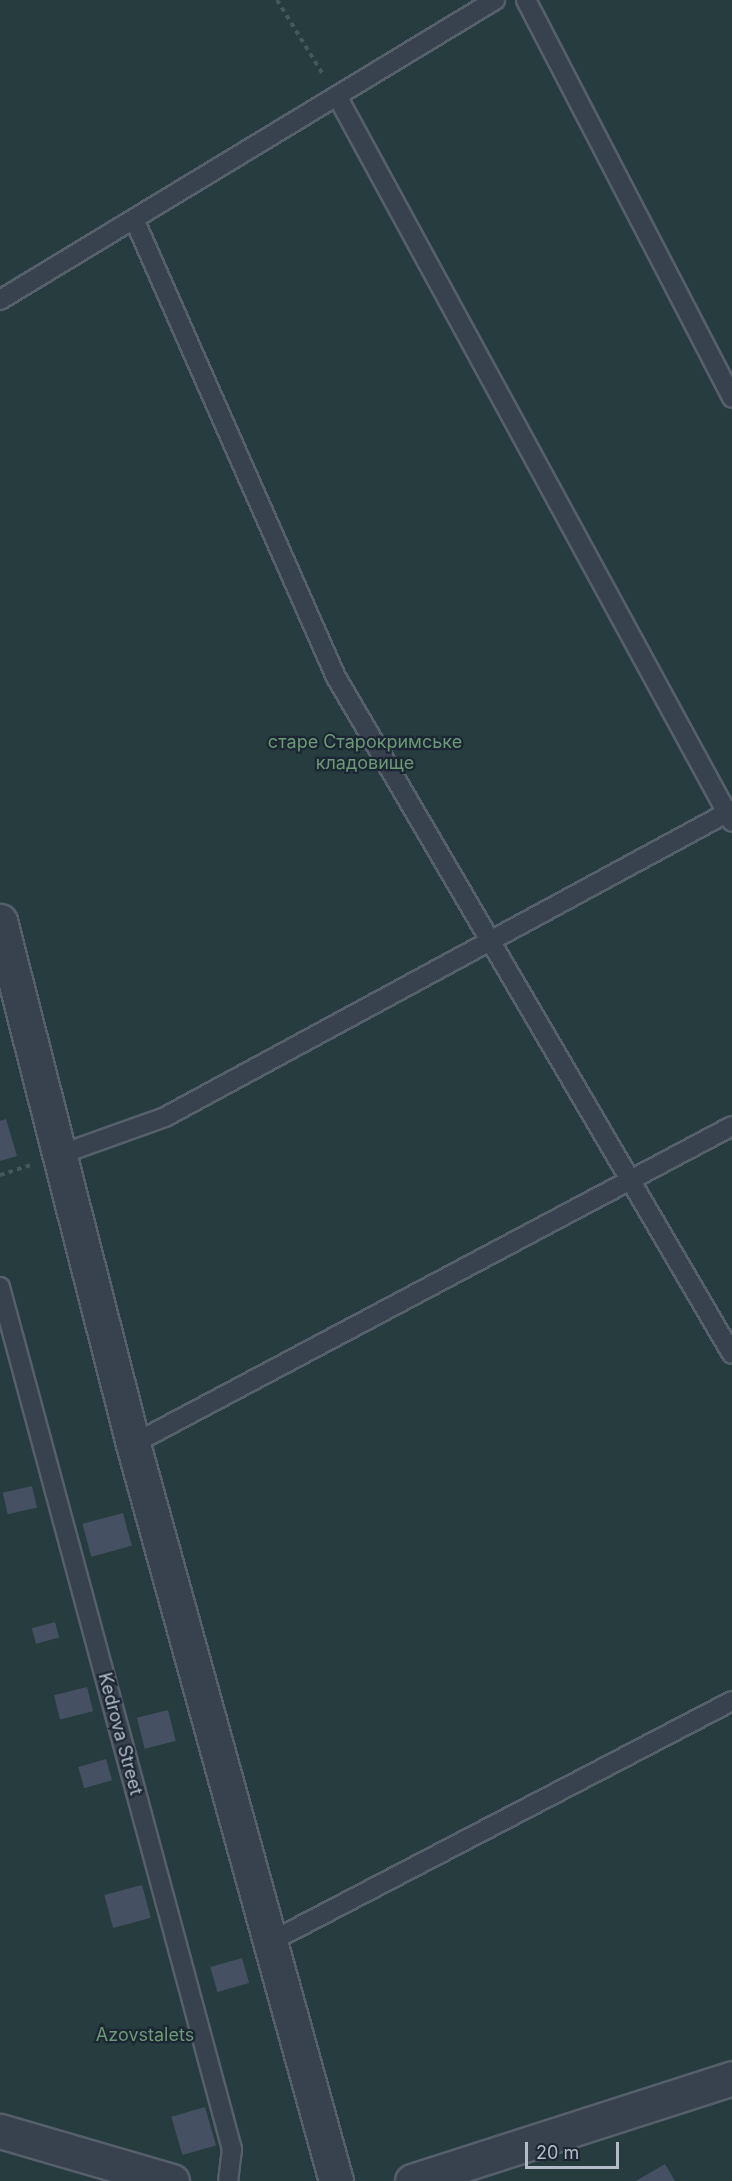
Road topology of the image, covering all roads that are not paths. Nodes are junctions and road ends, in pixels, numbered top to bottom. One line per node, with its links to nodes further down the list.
1 (495, 0): 3 (lane)
2 (526, 0): 6 (lane)
3 (337, 96): 4 (lane); 7 (lane)
4 (134, 219): 5 (lane); 9 (lane)
5 (0, 300)
6 (732, 398)
7 (730, 815): 9 (lane)
8 (0, 921): 11 (street)
9 (492, 940): 11 (lane); 12 (lane)
10 (732, 1126): 12 (lane)
11 (59, 1155): 15 (street)
12 (632, 1179): 14 (lane); 15 (lane)
13 (0, 1287): 21 (lane, Kedrova Street)
14 (732, 1354)
15 (133, 1444): 17 (street)
16 (732, 1701): 17 (lane)
17 (270, 1942): 22 (street)
18 (732, 2079): 23 (street)
19 (0, 2131): 20 (street)
20 (172, 2181)
21 (228, 2181)
22 (336, 2181)
23 (412, 2181)

